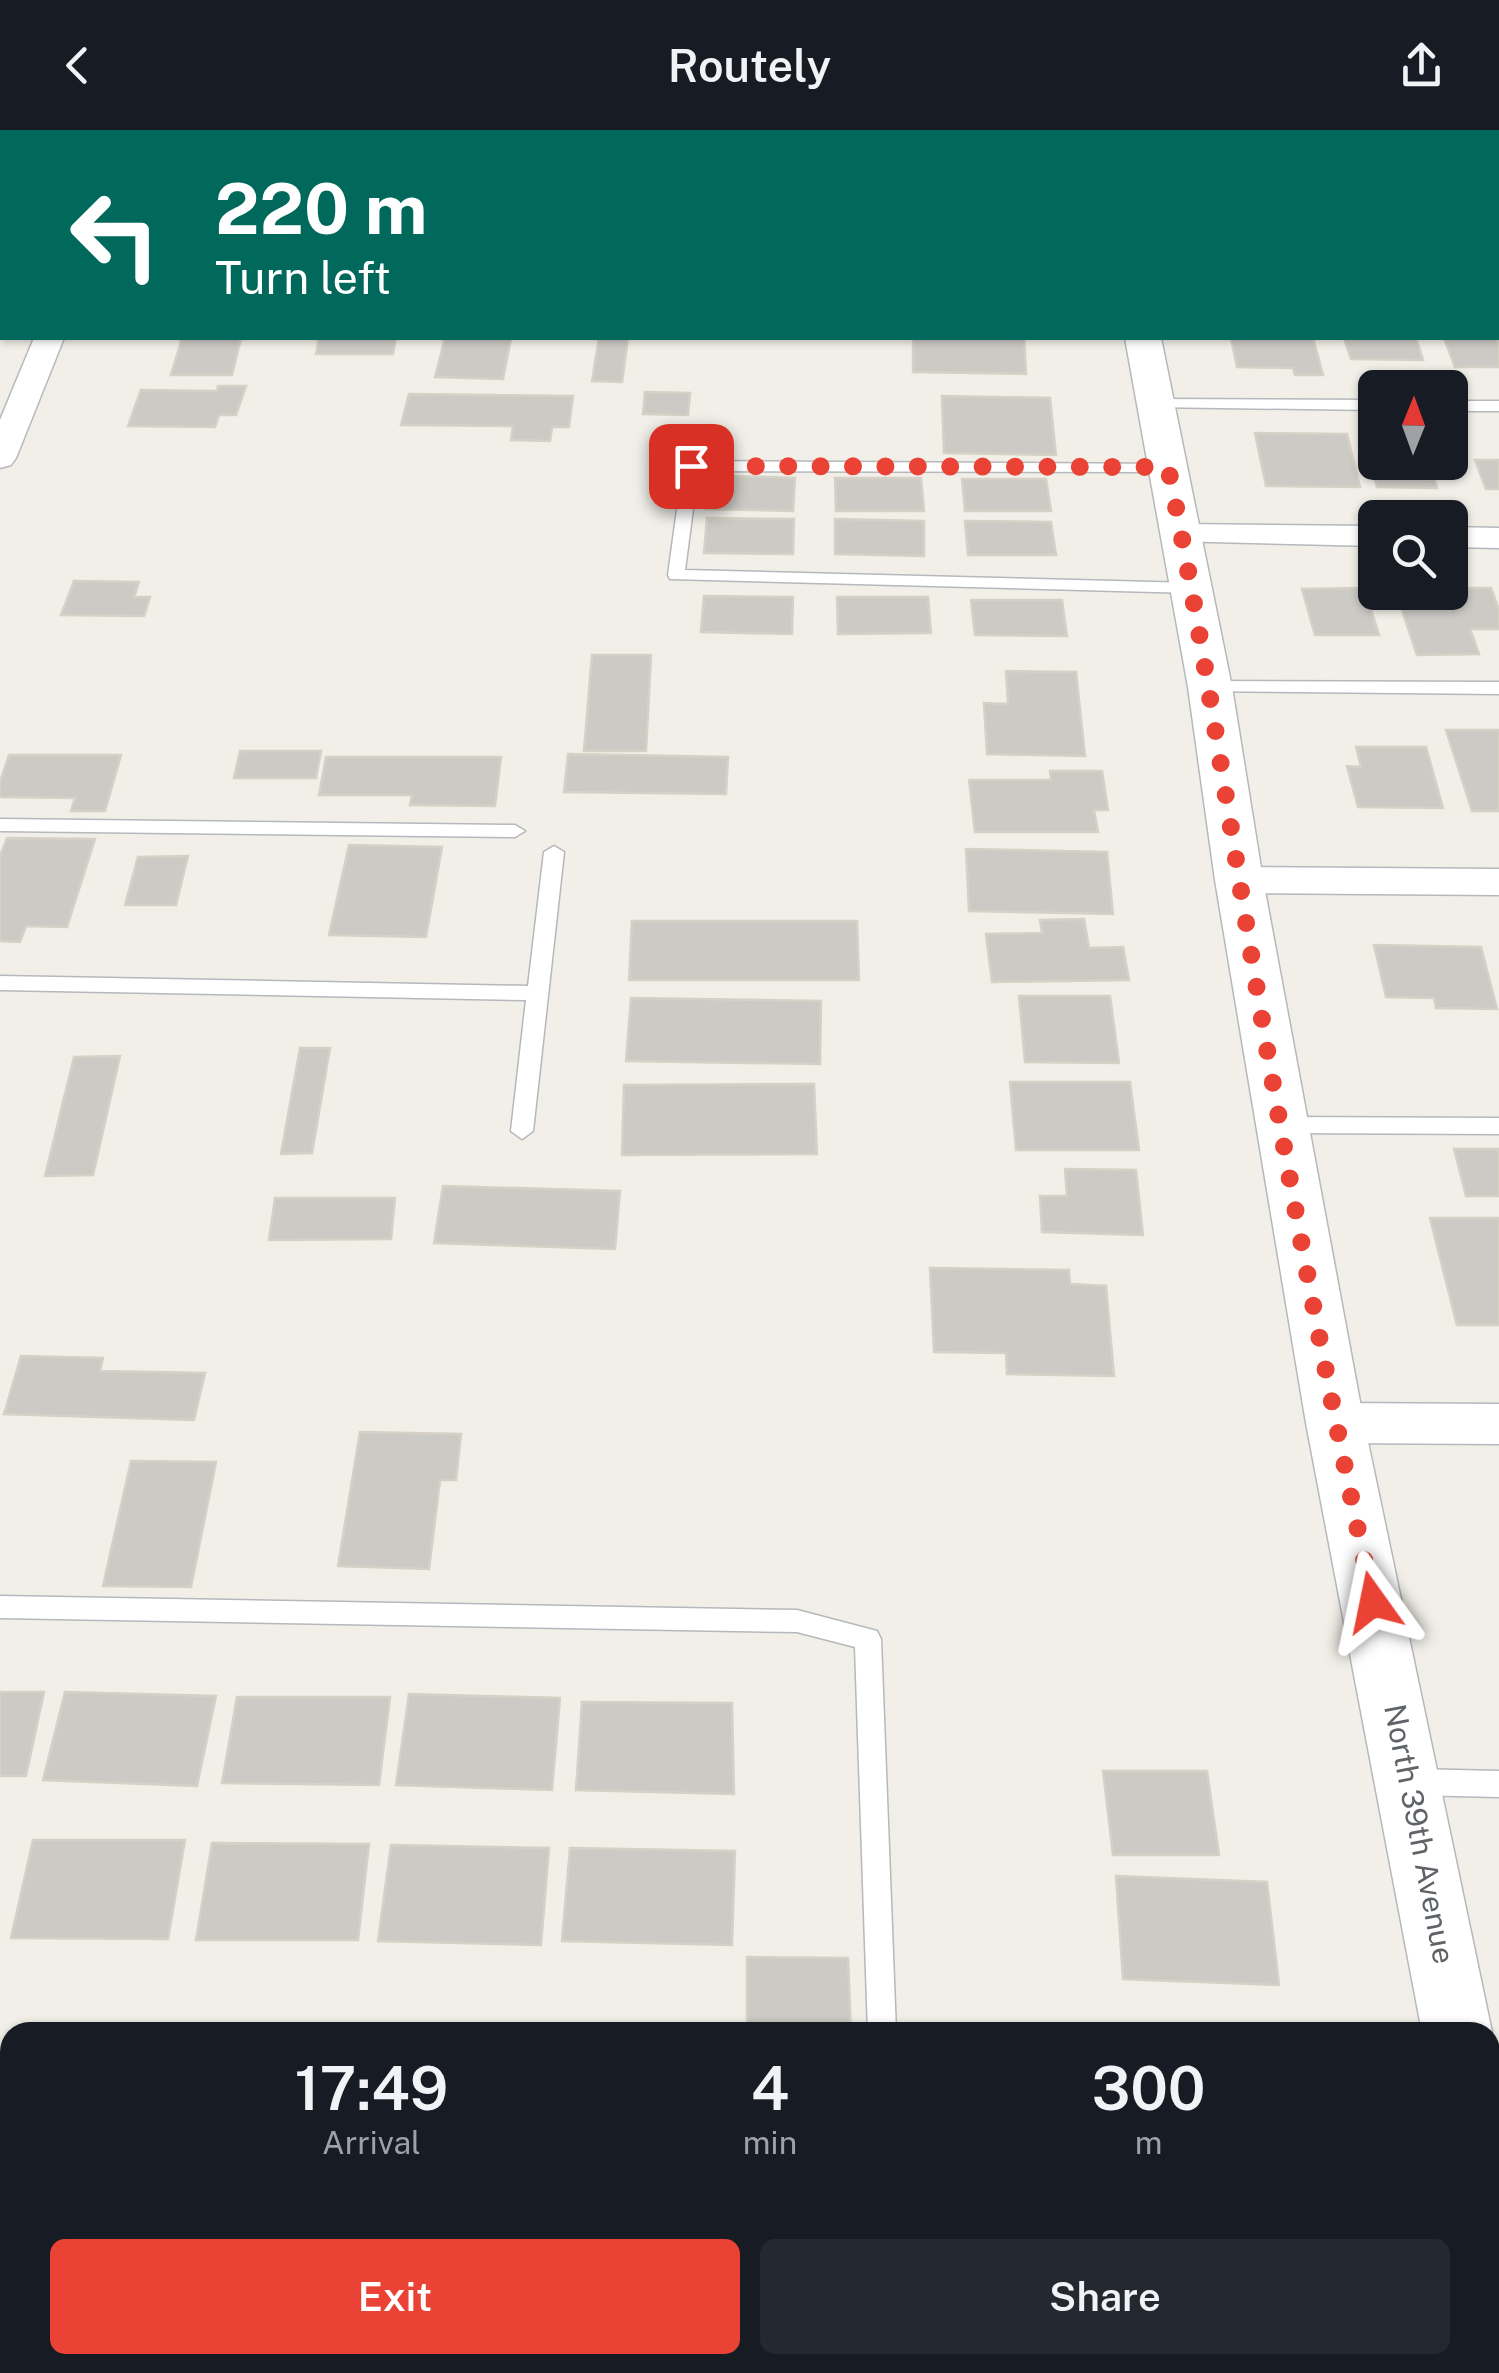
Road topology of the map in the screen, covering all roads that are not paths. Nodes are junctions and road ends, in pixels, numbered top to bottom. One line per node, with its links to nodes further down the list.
1 (48, 340): 7 (street)
2 (1143, 340): 3 (street, North 39th Avenue)
3 (1155, 404): 4 (lane); 8 (street, North 39th Avenue)
4 (1358, 405)
5 (1468, 406): 6 (lane)
6 (1499, 406)
7 (0, 458)
8 (1168, 467): 9 (street, North 39th Avenue); 13 (lane)
9 (1182, 534): 10 (street); 13 (street, North 39th Avenue)
10 (1358, 536)
11 (1468, 537): 12 (street)
12 (1499, 538)
13 (1192, 588): 14 (street, North 39th Avenue)
14 (1210, 686): 15 (lane); 19 (street, North 39th Avenue)
15 (1499, 688)
16 (0, 824): 17 (lane)
17 (515, 830)
18 (554, 852): 22 (lane)
19 (1239, 880): 20 (street); 23 (street, North 39th Avenue)
20 (1499, 882)
21 (0, 983): 22 (lane)
22 (537, 993): 25 (lane)
23 (1282, 1125): 24 (lane); 26 (street, North 39th Avenue)
24 (1499, 1126)
25 (522, 1131)
26 (1336, 1423): 27 (street); 29 (street, North 39th Avenue)
27 (1499, 1424)
28 (0, 1607): 31 (lane)
29 (1410, 1782): 30 (lane); 32 (street, North 39th Avenue)
30 (1499, 1784)
31 (882, 2022)
32 (1455, 2022)

